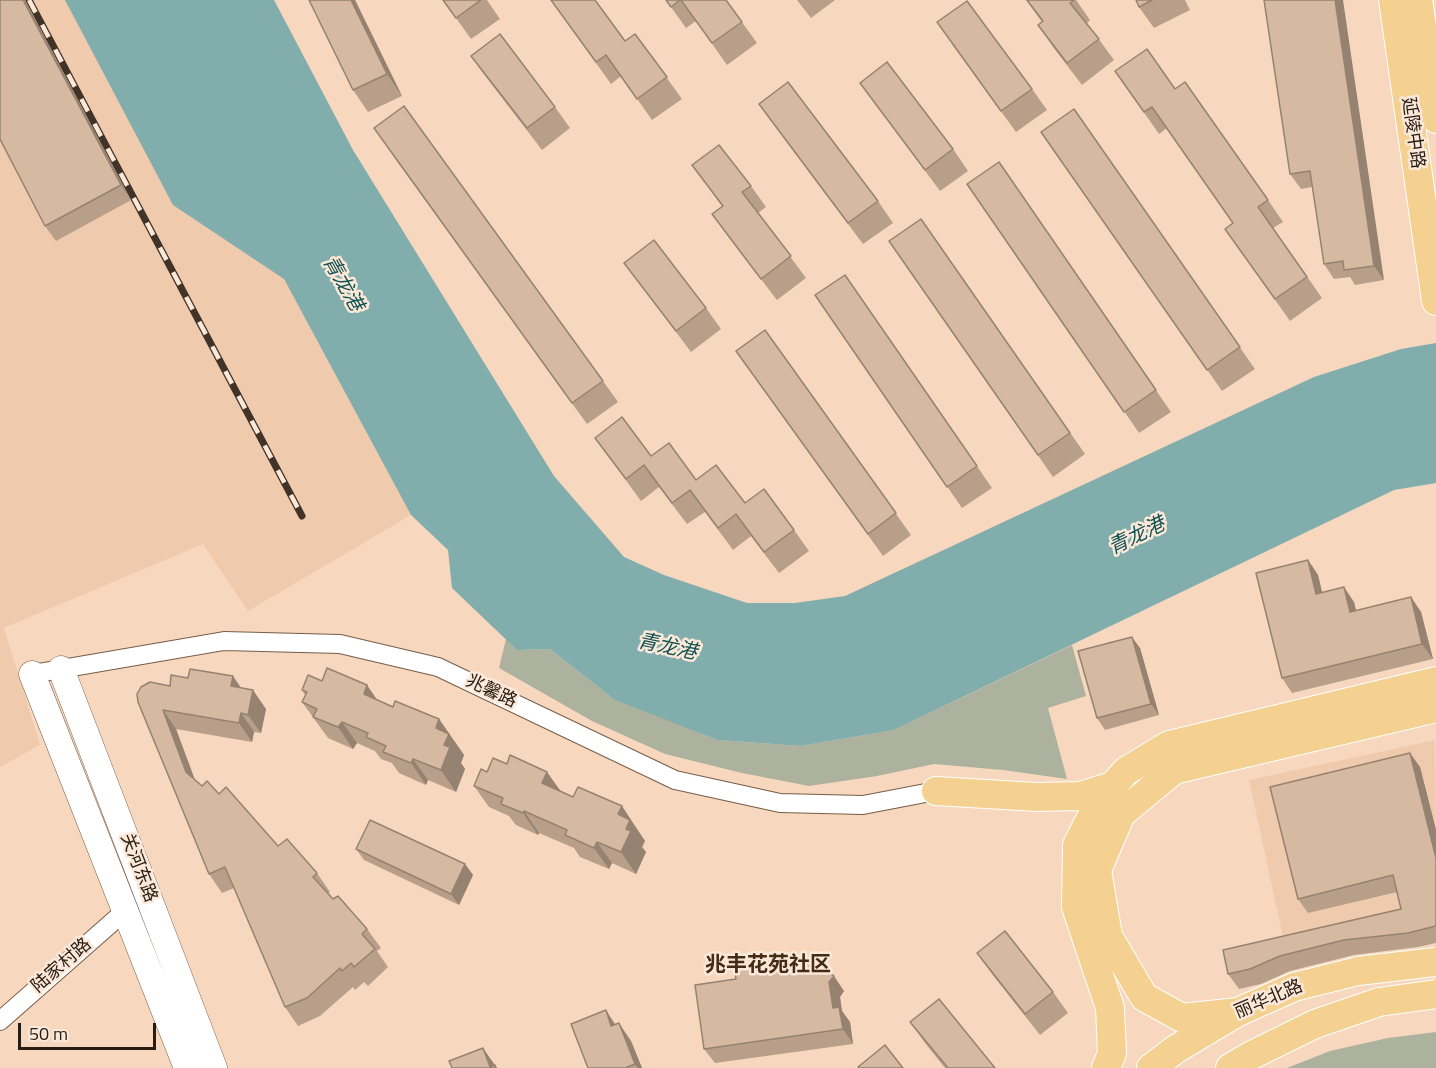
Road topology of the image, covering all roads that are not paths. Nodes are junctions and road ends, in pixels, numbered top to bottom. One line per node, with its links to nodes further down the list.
1 (1393, 0): 6 (main road, 延陵中路)
2 (1418, 0): 5 (main road, 延陵中路)
3 (1433, 0): 4 (main road)
4 (1436, 21)
5 (1436, 119)
6 (1436, 301)
7 (61, 669): 8 (street, 兆馨路); 12 (street, 兆馨路); 20 (main road, 关河东路)
8 (32, 674): 13 (main road, 关河东路)
9 (1436, 681): 11 (main road)
10 (1436, 708): 16 (main road)
11 (1114, 784): 12 (main road); 21 (main road)
12 (936, 791)
13 (125, 911): 17 (street, 陆家村路); 19 (main road, 关河东路)
14 (1436, 962): 16 (main road, 丽华北路, bridge)
15 (1436, 994): 18 (main road, bridge)
16 (1238, 1012): 22 (main road, 丽华北路)
17 (0, 1021)
18 (1239, 1064)
19 (187, 1068)
20 (214, 1068)
21 (1106, 1068)
22 (1151, 1068)

